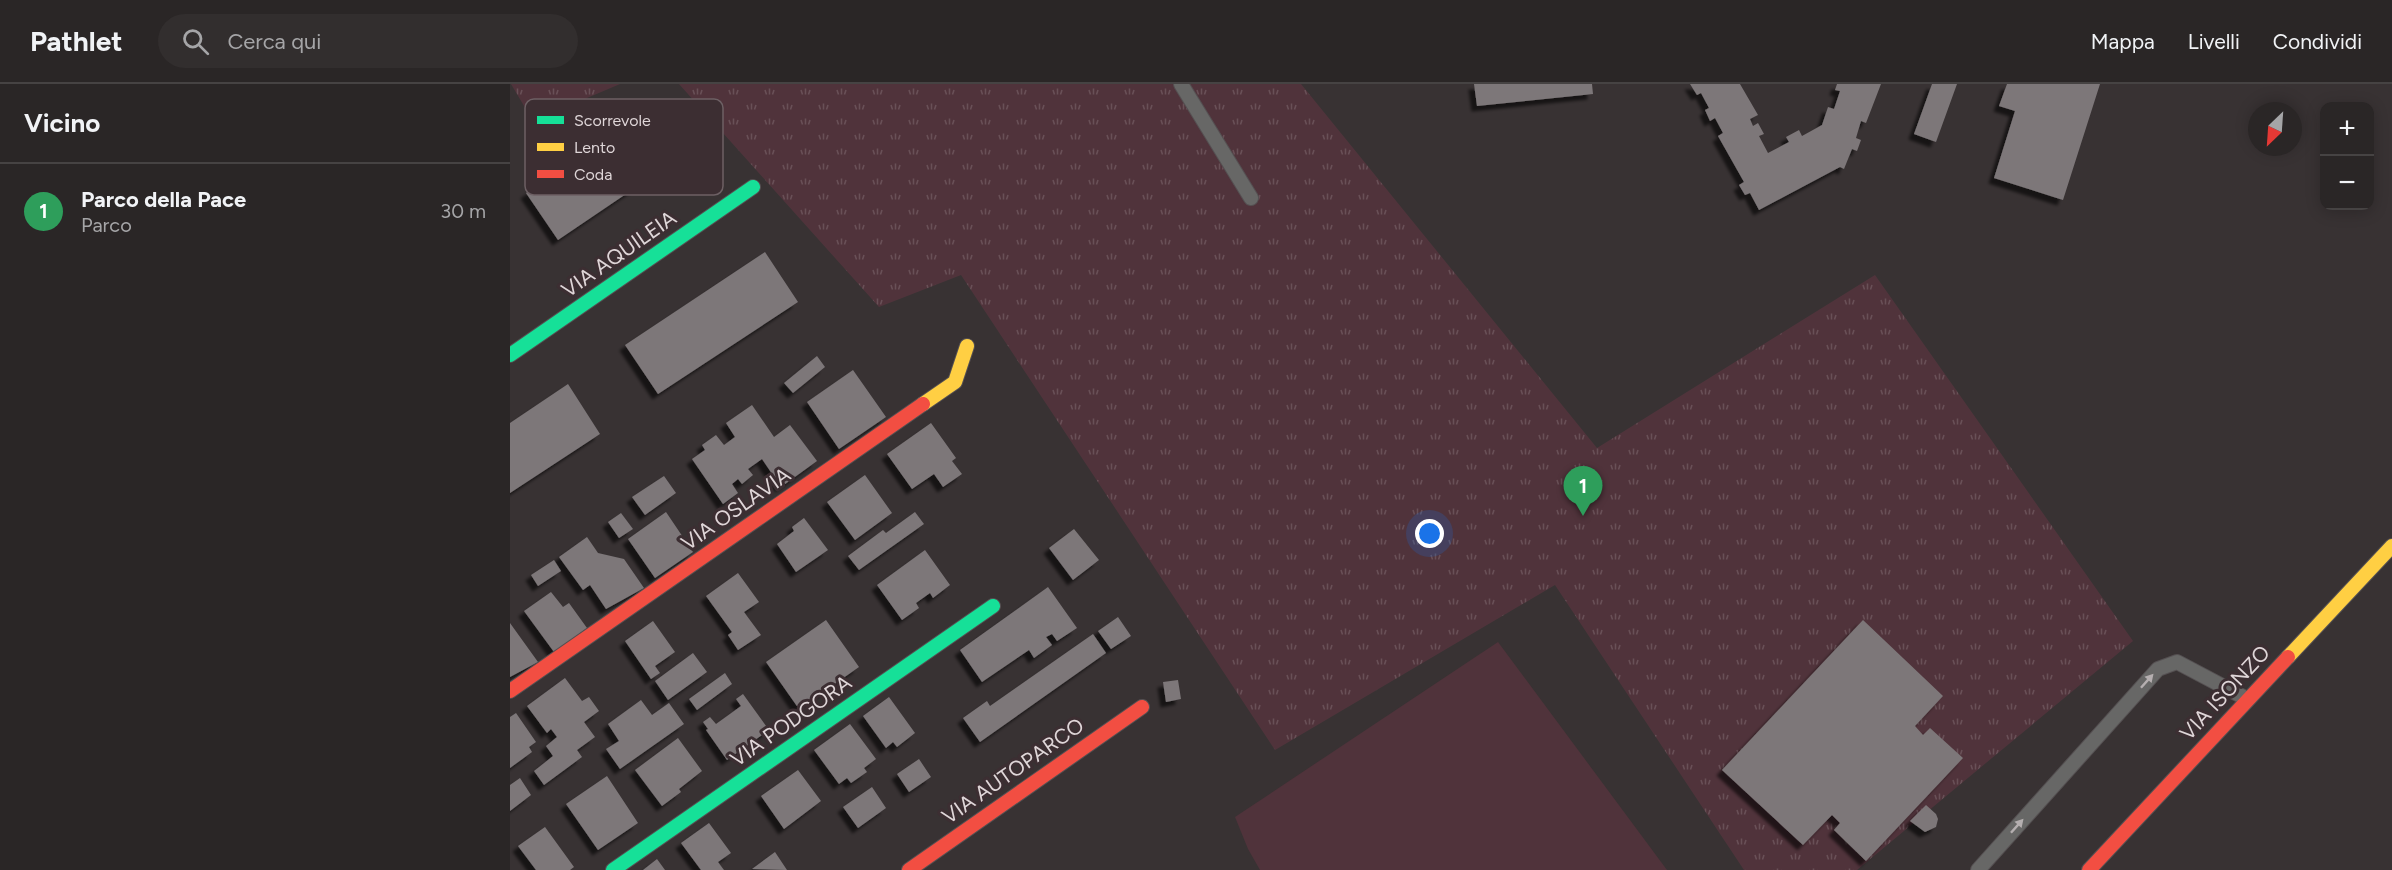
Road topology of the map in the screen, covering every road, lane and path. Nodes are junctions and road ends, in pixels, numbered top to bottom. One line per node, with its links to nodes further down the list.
1 (1181, 84): 3 (lane)
2 (753, 187): 5 (street, VIA AQUILEIA)
3 (1251, 198)
4 (967, 346): 8 (street, VIA OSLAVIA)
5 (510, 355)
6 (2392, 546): 9 (street, VIA ISONZO)
7 (993, 606): 11 (street, VIA PODGORA)
8 (510, 691)
9 (2247, 699): 13 (lane, one-way to 9); 14 (street, VIA ISONZO)
10 (1142, 707): 12 (street, VIA AUTOPARCO)
11 (613, 870)
12 (909, 870)
13 (1978, 870)
14 (2089, 870)

